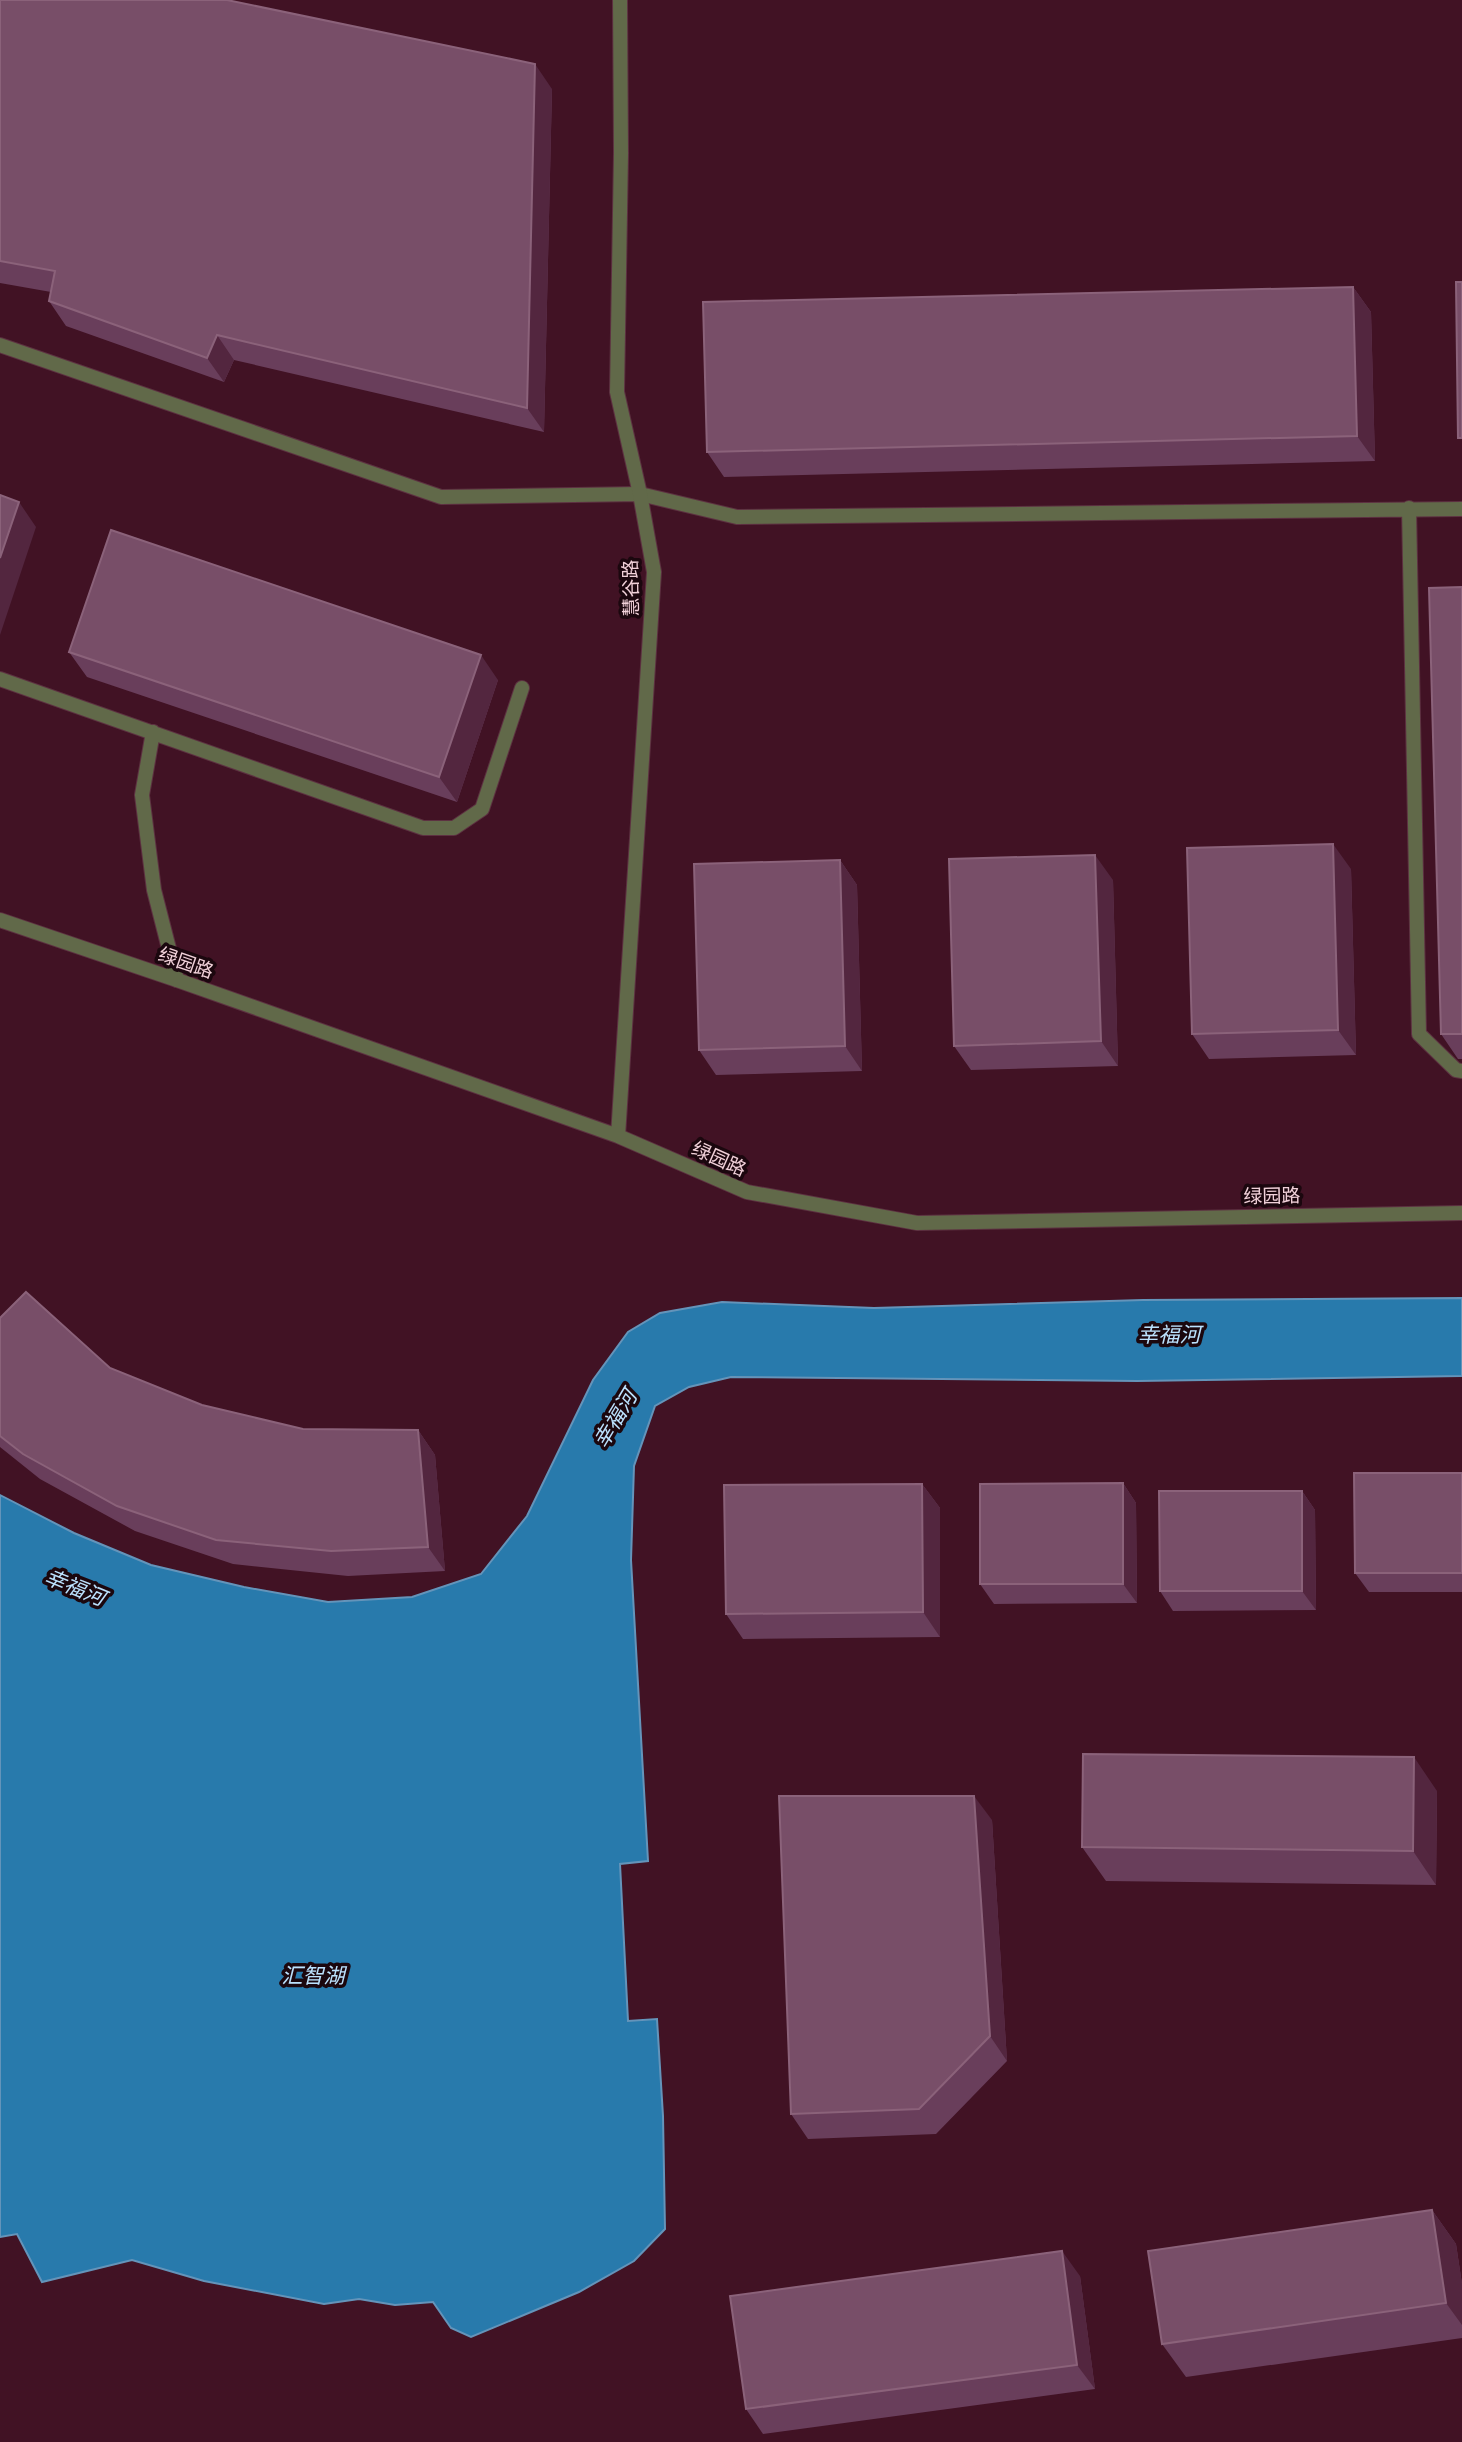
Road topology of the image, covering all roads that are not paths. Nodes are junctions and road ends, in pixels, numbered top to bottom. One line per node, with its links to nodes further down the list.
1 (620, 0): 3 (street, 慧谷路)
2 (0, 345): 3 (street)
3 (640, 494): 4 (street); 12 (street, 慧谷路)
4 (1409, 508): 5 (street); 11 (street)
5 (1462, 509)
6 (0, 679): 8 (street)
7 (522, 688): 8 (street)
8 (153, 732): 10 (street)
9 (0, 920): 10 (street, 绿园路)
10 (177, 980): 12 (street, 绿园路)
11 (1462, 1071)
12 (618, 1136): 13 (street, 绿园路)
13 (1462, 1213)

